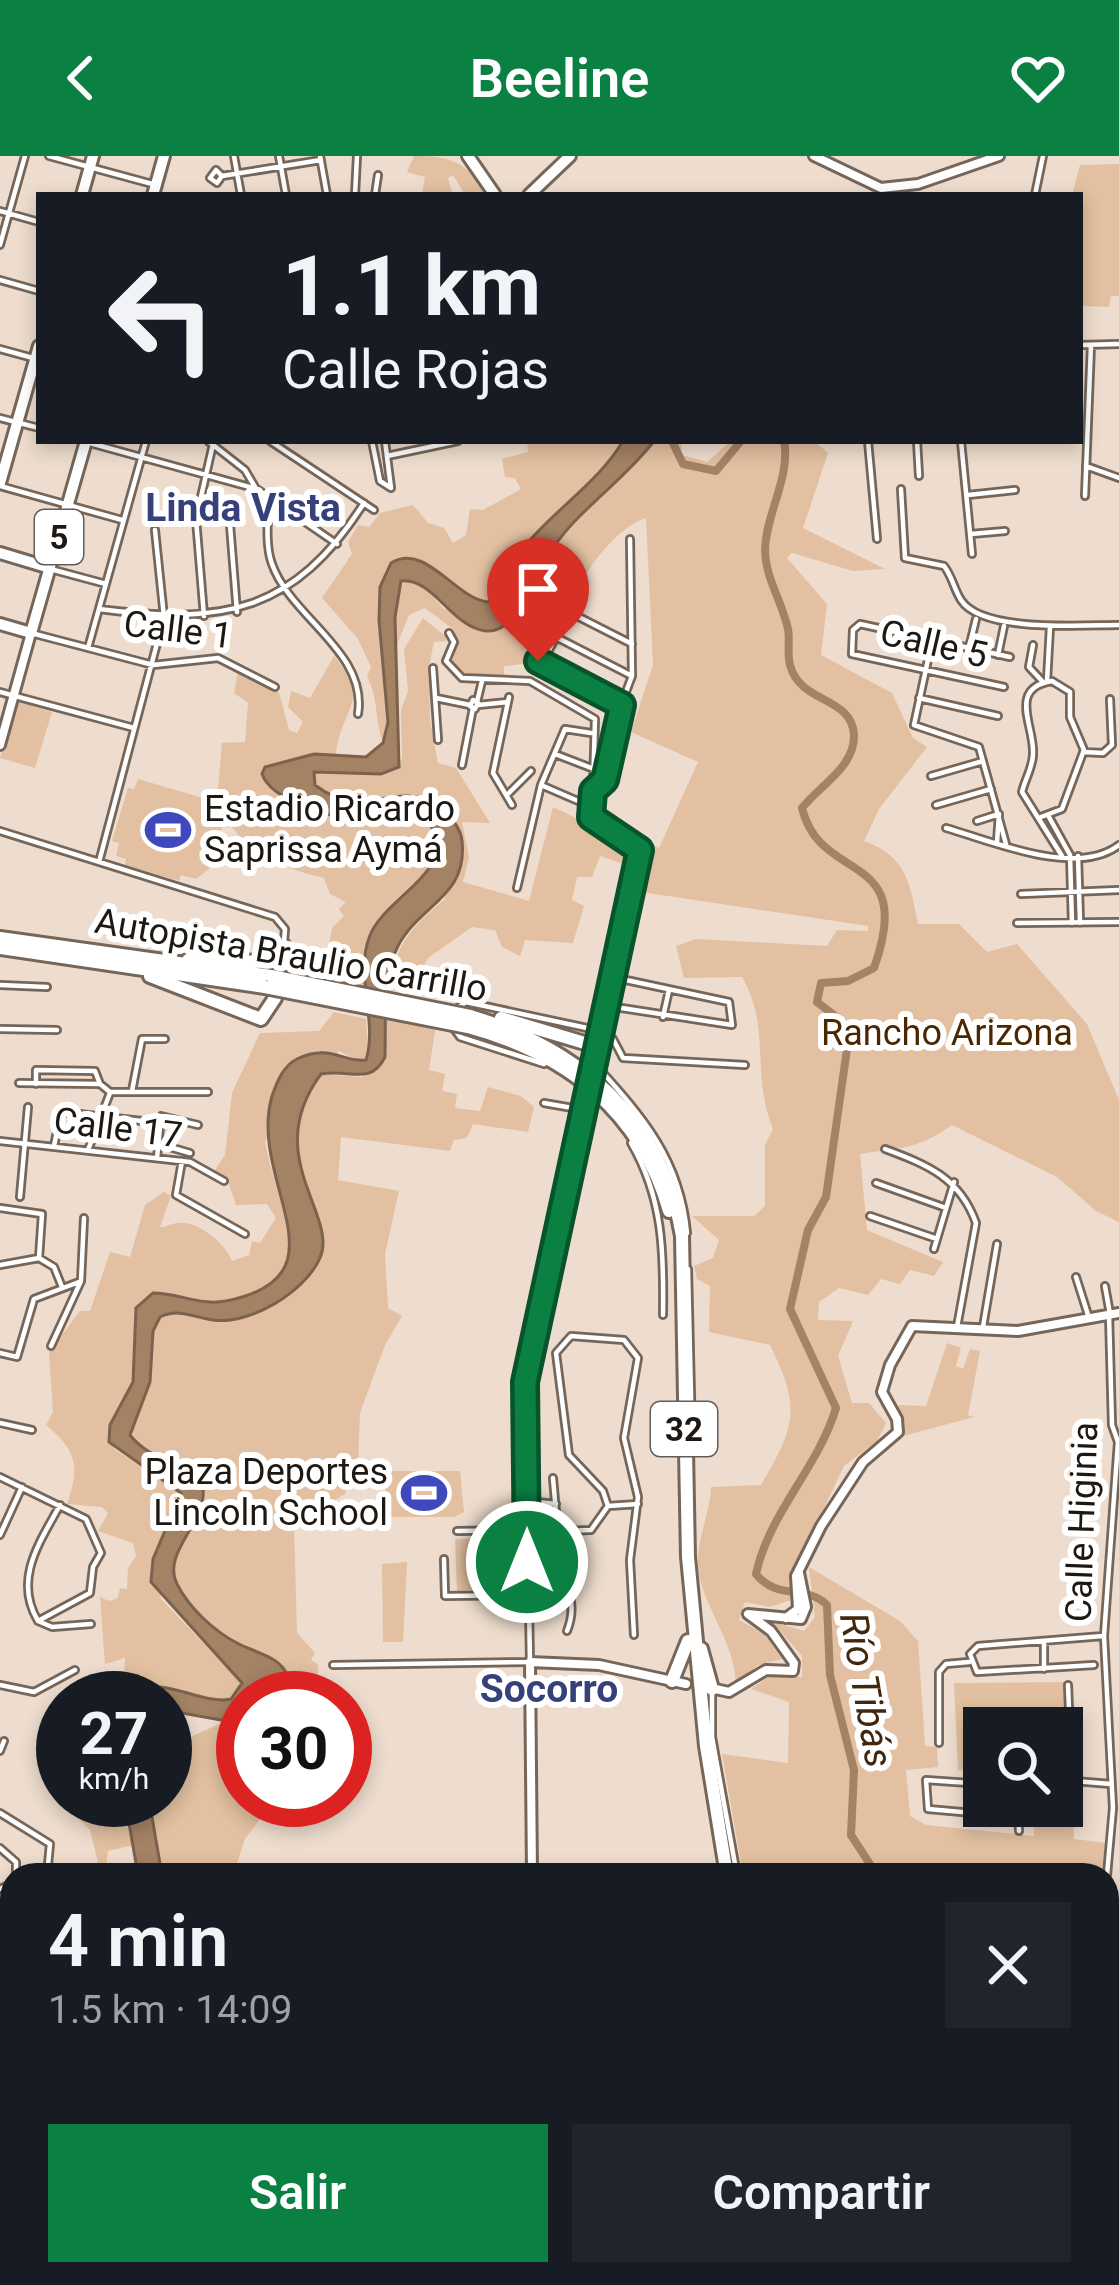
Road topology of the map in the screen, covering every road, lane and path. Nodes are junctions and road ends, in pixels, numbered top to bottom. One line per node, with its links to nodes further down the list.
1 (25, 156): 30 (street)
2 (49, 156): 13 (street)
3 (164, 156): 19 (main road)
4 (234, 156): 15 (street)
5 (279, 156): 14 (street)
6 (357, 156): 24 (street)
7 (468, 156): 26 (main road)
8 (570, 156): 27 (main road)
9 (814, 156): 18 (street)
10 (999, 156): 18 (street)
11 (1043, 156): 28 (street)
12 (320, 158): 14 (street); 23 (street)
13 (92, 161): 19 (street); 20 (main road)
14 (281, 165): 15 (street); 22 (street)
15 (237, 173): 16 (street); 21 (street)
16 (222, 176)
17 (378, 176): 25 (street)
18 (918, 189)
19 (155, 190)
20 (83, 192)
21 (240, 192)
22 (286, 192)
23 (326, 192)
24 (355, 192)
25 (375, 192)
26 (493, 192)
27 (532, 192)
28 (1036, 192)
29 (0, 211): 30 (street)
30 (9, 213): 31 (street); 32 (street)
31 (36, 221)
32 (0, 245)
33 (0, 280): 34 (street)
34 (36, 290)
35 (1119, 344): 37 (street)
36 (1083, 345): 37 (street)
37 (1091, 345): 58 (street)
38 (0, 349): 39 (street)
39 (36, 354)
40 (36, 360): 42 (main road)
41 (0, 418): 42 (street)
42 (17, 422): 43 (street); 62 (main road)
43 (36, 427)
44 (84, 444): 70 (main road, 5)
45 (96, 444): 57 (street)
46 (145, 444): 57 (street)
47 (211, 444): 59 (street)
48 (213, 444): 63 (street)
49 (274, 444): 69 (street)
50 (373, 444): 56 (street)
51 (385, 444): 56 (street)
52 (442, 444): 56 (street)
53 (868, 444): 78 (street)
54 (917, 444): 60 (street)
55 (961, 444): 66 (street)
56 (387, 456)
57 (142, 457): 59 (street); 73 (street)
58 (1087, 466): 61 (street); 67 (street)
59 (206, 475): 63 (street); 72 (street)
60 (919, 476)
61 (1119, 478)
62 (0, 484): 70 (street)
63 (257, 489): 68 (street)
64 (901, 489): 91 (street)
65 (1015, 490): 66 (street)
66 (968, 495): 76 (street)
67 (1085, 496)
68 (268, 499): 79 (street); 84 (street)
69 (364, 502): 71 (street); 79 (street)
70 (68, 506): 73 (street); 82 (main road, 5)
71 (374, 509)
72 (196, 519): 86 (street); 87 (street)
73 (124, 521): 83 (street)
74 (155, 530): 88 (street)
75 (1005, 531): 76 (street)
76 (971, 535): 81 (street)
77 (630, 539): 98 (street)
78 (877, 539)
79 (337, 544): 84 (street)
80 (0, 553): 82 (main road)
81 (973, 554)
82 (50, 568): 83 (street); 95 (main road, 5)
83 (106, 584): 85 (street)
84 (285, 589): 86 (street); 119 (street)
85 (99, 609): 88 (street); 100 (street)
86 (237, 612): 87 (street)
87 (204, 616): 88 (street)
88 (164, 617): 104 (street)
89 (976, 619): 101 (street)
90 (0, 624): 95 (main road, Calle 1)
91 (1050, 625): 93 (street); 109 (street)
92 (1004, 626): 102 (street)
93 (1119, 626)
94 (449, 632): 108 (street)
95 (31, 633): 100 (street, Calle 1); 113 (street)
96 (556, 637): 98 (street); 107 (street); 118 (street)
97 (932, 640): 101 (street); 106 (street); 106 (street, Calle 5)
98 (632, 644): 107 (street)
99 (1033, 645): 109 (street)
100 (88, 648): 104 (street, Calle 1)
101 (969, 649): 102 (street)
102 (998, 655): 103 (street)
103 (1010, 657)
104 (153, 665): 110 (street, Calle 1); 121 (street)
105 (433, 668): 114 (street)
106 (925, 670): 111 (street, Calle 5); 115 (street)
107 (632, 676): 118 (street)
108 (480, 681): 117 (street); 129 (street)
109 (1045, 682): 125 (street); 140 (street)
110 (275, 687)
111 (1004, 687)
112 (0, 692): 113 (street)
113 (14, 696): 121 (street); 124 (street)
114 (436, 698): 117 (street); 123 (street)
115 (919, 698): 120 (street); 127 (street)
116 (1110, 699): 125 (street)
117 (474, 704): 128 (street); 135 (street)
118 (622, 705): 129 (street)
119 (358, 715)
120 (998, 716)
121 (136, 729): 149 (street)
122 (591, 733): 126 (street)
123 (438, 740)
124 (0, 745)
125 (1083, 752): 140 (street)
126 (555, 754): 129 (street); 132 (street)
127 (983, 760): 131 (street); 133 (street)
128 (462, 765)
129 (599, 770): 134 (street); 134 (street)
130 (531, 771): 135 (street)
131 (931, 776)
132 (541, 785): 136 (street); 150 (street)
133 (991, 789): 137 (street); 139 (street)
134 (593, 791): 161 (street)
135 (506, 795): 138 (street)
136 (585, 804)
137 (936, 805)
138 (512, 806)
139 (999, 814): 141 (street); 144 (street); 145 (street)
140 (1045, 817): 147 (street); 148 (street)
141 (977, 821)
142 (946, 827): 144 (street)
143 (0, 831): 149 (street)
144 (997, 842): 145 (street)
145 (1006, 844): 148 (street)
146 (1119, 844): 147 (street)
147 (1074, 855): 148 (street); 152 (street)
148 (1062, 856)
149 (99, 862): 157 (street)
150 (517, 888)
151 (1119, 890): 152 (street)
152 (1075, 892): 153 (street); 156 (street)
153 (1021, 894)
154 (1119, 922): 156 (street)
155 (1017, 923): 156 (street)
156 (1076, 923)
157 (284, 946): 160 (highway); 160 (highway)
158 (2, 947): 159 (highway, Autopista Braulio Carrillo / 32); 160 (highway, Autopista Braulio Carrillo / 32)
159 (132, 969): 160 (highway, Autopista Braulio Carrillo / 32); 160 (highway)
160 (271, 976): 167 (highway, Autopista Braulio Carrillo / 32, bridge)
161 (612, 977): 164 (street); 170 (street)
162 (0, 985): 163 (street)
163 (47, 987)
164 (669, 990): 166 (street); 166 (street)
165 (615, 1007): 166 (street)
166 (663, 1017)
167 (469, 1021): 172 (highway); 249 (highway, Autopista Braulio Carrillo / 32)
168 (0, 1029): 169 (street)
169 (57, 1030)
170 (601, 1031): 172 (street); 173 (street); 181 (street)
171 (165, 1039): 180 (street)
172 (598, 1047): 174 (street)
173 (745, 1065)
174 (594, 1068): 181 (street, bridge); 249 (street)
175 (70, 1070): 177 (street); 178 (street); 179 (street)
176 (19, 1084): 177 (street)
177 (36, 1084): 178 (street)
178 (69, 1084): 179 (street)
179 (100, 1084): 182 (street)
180 (132, 1090): 182 (street); 183 (street)
181 (589, 1090): 186 (street); 218 (street)
182 (110, 1092): 187 (street)
183 (208, 1092)
184 (544, 1103): 186 (street)
185 (28, 1107): 191 (street)
186 (584, 1110): 230 (street)
187 (103, 1114): 188 (street); 193 (street); 194 (street)
188 (142, 1121)
189 (198, 1125): 192 (street)
190 (0, 1141): 191 (street, Calle 17)
191 (25, 1144): 193 (street, Calle 17); 202 (street)
192 (158, 1144): 196 (street); 197 (street)
193 (54, 1146): 194 (street, Calle 17)
194 (88, 1150): 197 (street, Calle 17)
195 (886, 1150): 200 (street)
196 (190, 1153)
197 (157, 1158): 198 (street, Calle 17)
198 (182, 1161): 199 (street, Calle 17); 207 (street)
199 (224, 1181)
200 (954, 1182): 204 (street); 220 (street)
201 (876, 1183): 204 (street)
202 (20, 1197)
203 (0, 1208): 211 (street)
204 (946, 1208): 208 (street)
205 (869, 1216): 208 (street)
206 (84, 1218): 214 (street)
207 (245, 1234)
208 (937, 1239): 210 (street)
209 (997, 1244): 221 (street)
210 (934, 1249)
211 (39, 1258): 212 (street); 216 (street)
212 (0, 1264)
213 (1076, 1277): 219 (street)
214 (81, 1281): 216 (street); 222 (street)
215 (1105, 1286): 217 (street, Calle Higinia)
216 (62, 1287): 223 (street)
217 (1113, 1314): 219 (street); 229 (street, Calle Higinia)
218 (663, 1315)
219 (1089, 1318): 221 (street)
220 (957, 1327): 221 (street); 259 (street)
221 (982, 1329)
222 (51, 1346)
223 (0, 1353)
224 (0, 1423): 225 (street)
225 (32, 1430)
226 (0, 1477): 228 (street)
227 (554, 1478): 234 (street)
228 (22, 1487): 232 (street); 240 (street)
229 (1117, 1491): 247 (street, Calle Higinia)
230 (527, 1502): 235 (street); 236 (street)
231 (638, 1504): 233 (street); 233 (street); 246 (street)
232 (60, 1505): 243 (street); 243 (street)
233 (608, 1506): 237 (street)
234 (556, 1507): 235 (street); 237 (street)
235 (545, 1509): 236 (street)
236 (527, 1515): 238 (street)
237 (560, 1528): 245 (street)
238 (528, 1530): 239 (street); 242 (street)
239 (457, 1531)
240 (0, 1535)
241 (443, 1559): 242 (street)
242 (527, 1595): 250 (street)
243 (38, 1621): 244 (street)
244 (91, 1624)
245 (567, 1631)
246 (634, 1635)
247 (1104, 1636): 248 (street); 266 (street, Calle Higinia)
248 (1044, 1641): 251 (street); 254 (street)
249 (695, 1642): 256 (highway); 259 (highway); 273 (highway, Autopista Braulio Carrillo / 32)
250 (530, 1662): 252 (street); 256 (street); 272 (street)
251 (969, 1662): 254 (street); 262 (street)
252 (333, 1665)
253 (1094, 1665): 254 (street)
254 (1044, 1669)
255 (75, 1670): 257 (street)
256 (679, 1682)
257 (0, 1685)
258 (1068, 1685): 260 (street)
259 (708, 1688): 274 (street)
260 (1069, 1707)
261 (4, 1741): 263 (street)
262 (939, 1743)
263 (0, 1751)
264 (1083, 1782): 266 (street)
265 (963, 1783): 268 (street)
266 (1112, 1784): 275 (street, Calle Higinia)
267 (0, 1813): 271 (street)
268 (963, 1813)
269 (1019, 1827): 270 (street)
270 (1019, 1832)
271 (49, 1863)
272 (532, 1863)
273 (723, 1863)
274 (735, 1863)
275 (1108, 1863)

